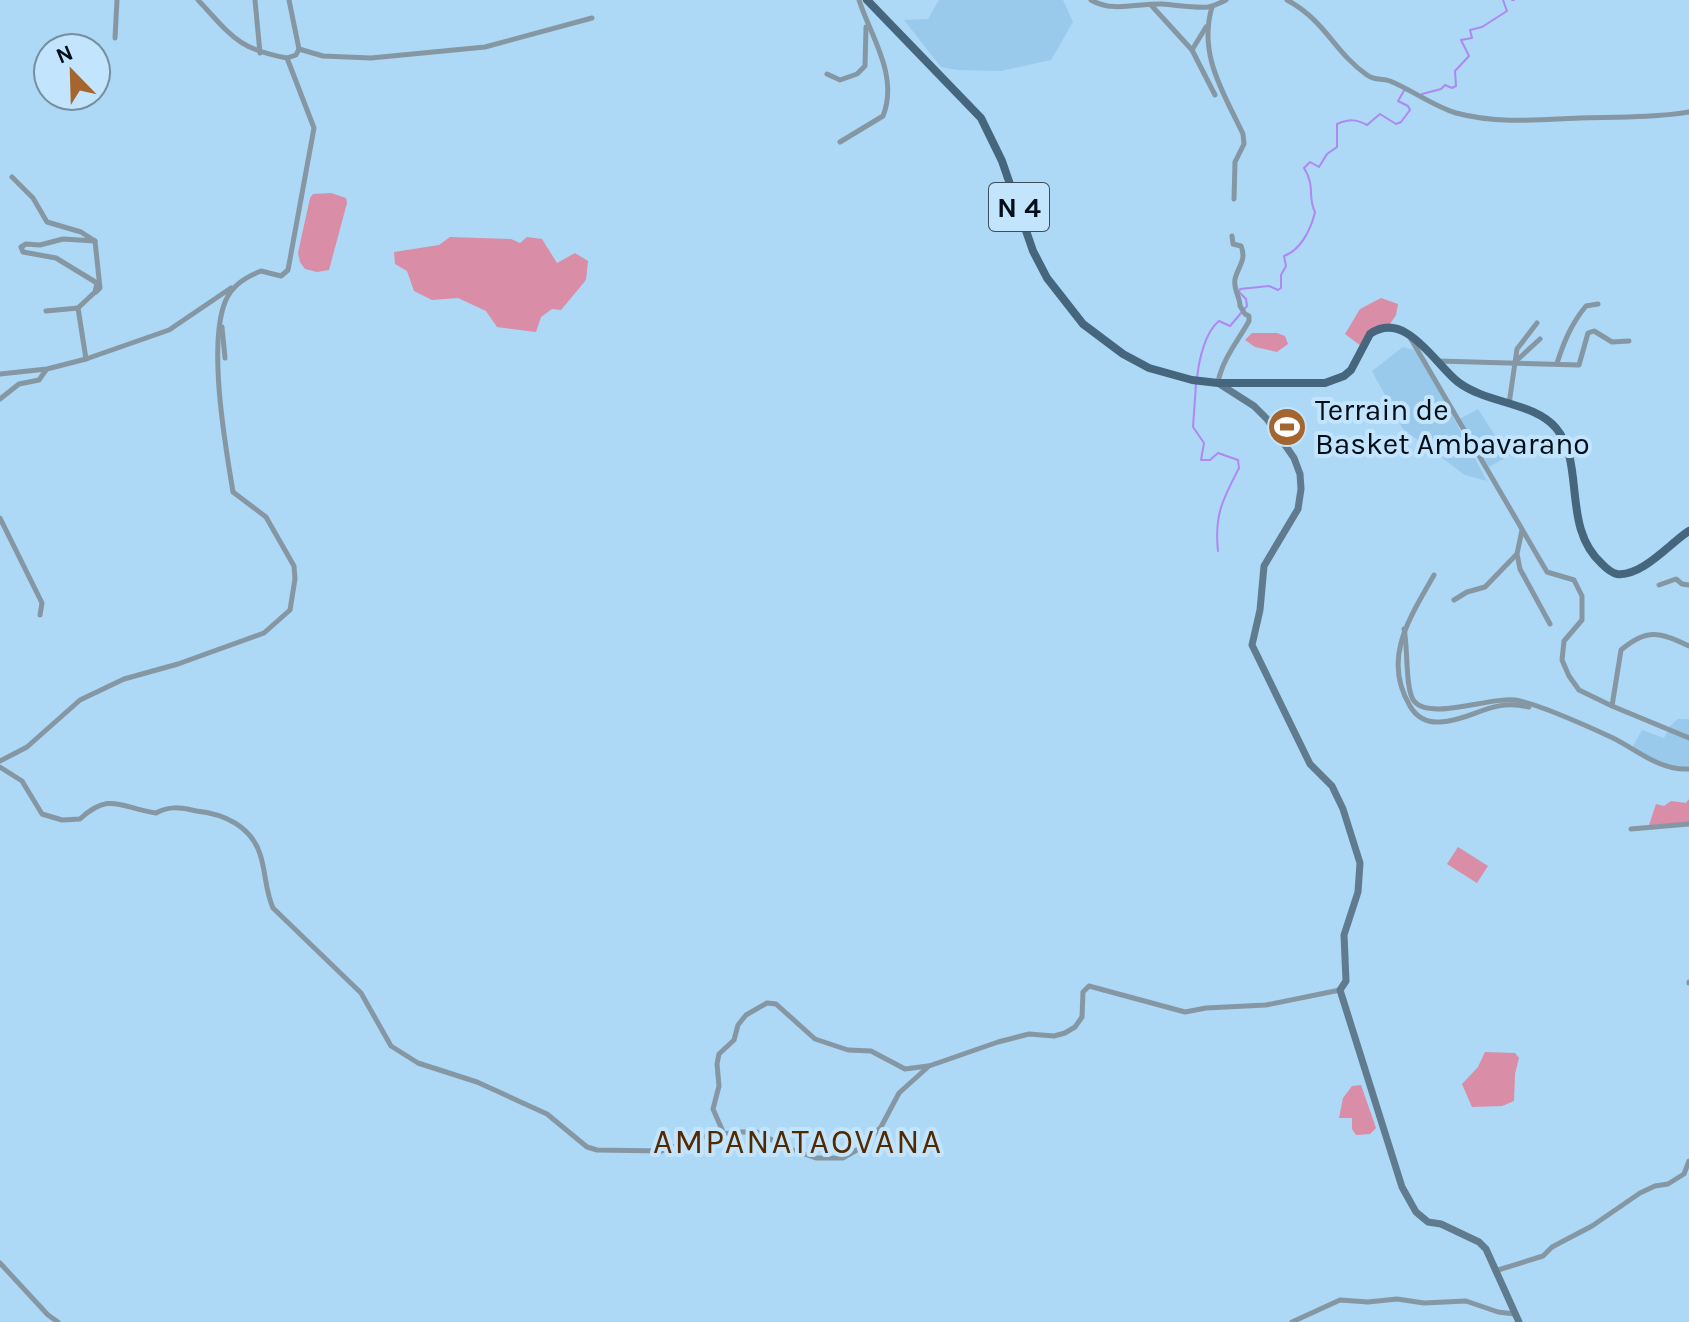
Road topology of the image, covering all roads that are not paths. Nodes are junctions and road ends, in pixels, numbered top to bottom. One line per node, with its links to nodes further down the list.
1 (117, 0): 15 (street)
2 (198, 0): 18 (street)
3 (255, 0): 18 (street)
4 (289, 0): 16 (street)
5 (859, 0): 13 (street)
6 (867, 0): 45 (main road, N 4)
7 (1091, 0): 10 (street)
8 (1226, 0): 11 (street)
9 (1287, 0): 22 (street)
10 (1150, 4): 11 (street); 17 (street)
11 (1212, 7): 14 (street)
12 (592, 18): 16 (street)
13 (866, 21): 20 (street); 23 (street)
14 (1207, 25): 17 (street); 25 (street)
15 (115, 38)
16 (299, 49): 19 (street)
17 (1192, 50): 21 (street)
18 (260, 53): 19 (street)
19 (287, 58): 28 (street)
20 (827, 74)
21 (1215, 95)
22 (1689, 112)
23 (840, 142)
24 (12, 177): 27 (street)
25 (1234, 199)
26 (1232, 236): 45 (street)
27 (95, 241): 29 (street); 29 (street)
28 (238, 283): 33 (street); 39 (street)
29 (95, 292): 31 (street)
30 (1598, 304): 42 (street)
31 (78, 308): 32 (street); 39 (street)
32 (46, 311)
33 (222, 322): 38 (street); 63 (street)
34 (1537, 323): 41 (street)
35 (1408, 334): 40 (main road); 45 (main road); 49 (street)
36 (1540, 339): 41 (street)
37 (1629, 341): 42 (street)
38 (225, 358)
39 (86, 359): 43 (street)
40 (1437, 361): 41 (street); 47 (main road)
41 (1515, 362): 42 (street); 47 (street)
42 (1557, 363)
43 (47, 369): 44 (street); 46 (street)
44 (0, 374)
45 (1218, 383): 68 (street)
46 (0, 399)
47 (1509, 405): 50 (main road)
48 (0, 518): 56 (street)
49 (1522, 530): 51 (street); 60 (street)
50 (1689, 531)
51 (1517, 554): 55 (street); 57 (street)
52 (1434, 575): 58 (street)
53 (1659, 585): 54 (street)
54 (1689, 585)
55 (1454, 600)
56 (40, 615)
57 (1550, 624)
58 (1404, 629): 61 (street); 61 (street)
59 (1689, 646): 60 (street)
60 (1612, 706): 62 (street)
61 (1538, 708): 65 (street)
62 (1689, 738)
63 (0, 761)
64 (0, 767): 70 (street)
65 (1689, 771)
66 (1689, 824): 67 (street)
67 (1631, 829)
68 (1340, 990): 69 (street); 73 (street)
69 (929, 1066): 70 (street); 70 (street)
70 (724, 1134)
71 (1689, 1161): 73 (street)
72 (0, 1263): 74 (street)
73 (1495, 1271): 75 (street)
74 (48, 1315): 76 (street); 77 (street)
75 (1518, 1318): 78 (street)
76 (58, 1322)
77 (65, 1322)
78 (1292, 1322)

